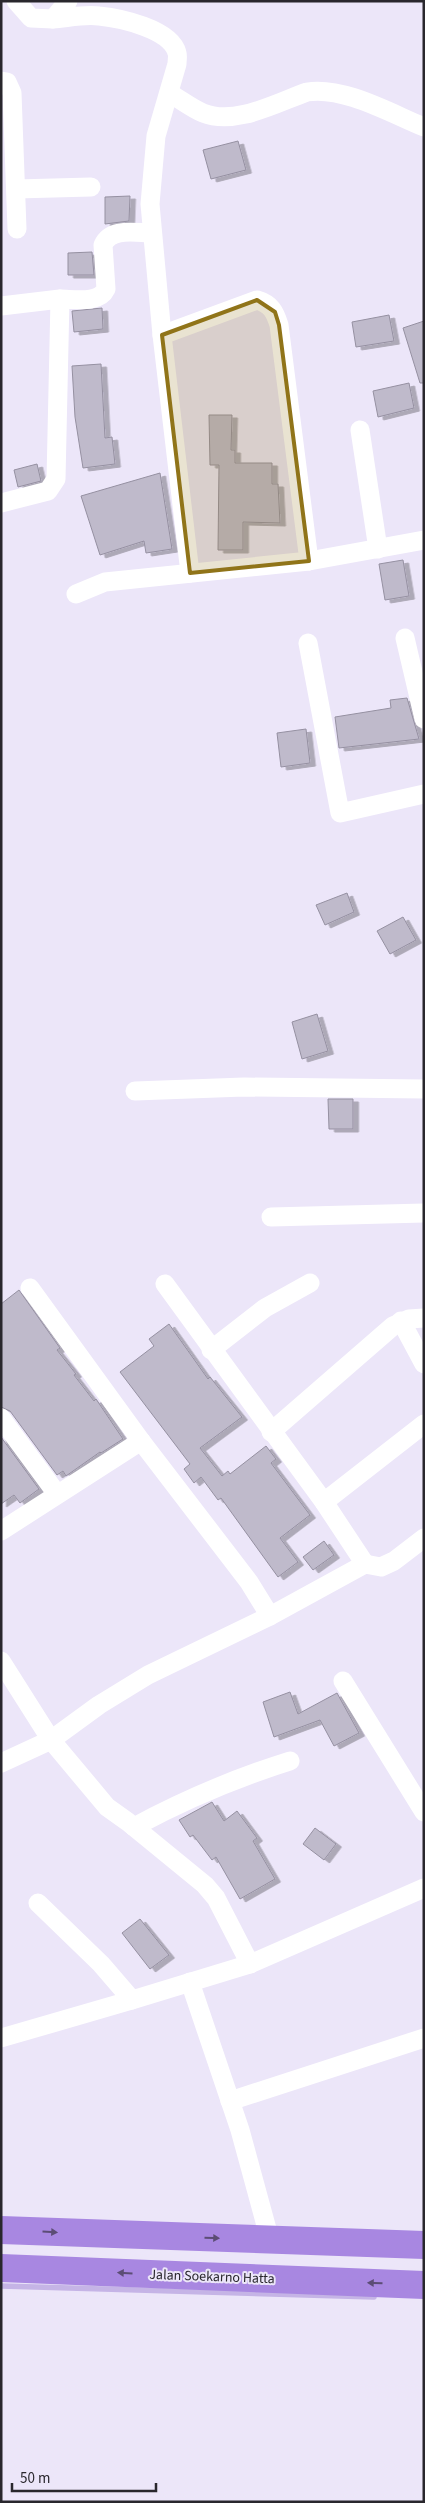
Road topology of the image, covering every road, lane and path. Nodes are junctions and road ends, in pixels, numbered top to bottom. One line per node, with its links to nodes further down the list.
1 (16, 1): 3 (street)
2 (68, 1): 3 (street)
3 (52, 19): 5 (street)
4 (1, 81): 8 (street)
5 (169, 92): 6 (street); 10 (street)
6 (424, 126)
7 (91, 187): 8 (street)
8 (16, 188): 9 (street)
9 (17, 229)
10 (152, 234): 11 (street); 13 (street)
11 (60, 299): 12 (street); 15 (street)
12 (1, 306)
13 (162, 335): 18 (street); 19 (street)
14 (360, 430): 17 (street)
15 (1, 503)
16 (424, 540): 17 (street)
17 (378, 549): 18 (street)
18 (308, 561): 19 (street)
19 (190, 573): 20 (street)
20 (76, 594)
21 (405, 638): 23 (street)
22 (308, 643): 24 (street)
23 (424, 719)
24 (424, 794)
25 (424, 1089): 26 (street)
26 (135, 1091)
27 (424, 1213): 28 (street)
28 (271, 1217)
29 (310, 1283): 34 (street)
30 (165, 1284): 34 (street)
31 (30, 1288): 39 (street)
32 (424, 1318): 33 (street)
33 (400, 1321): 35 (street); 38 (street)
34 (211, 1350): 38 (street)
35 (424, 1364)
36 (1, 1418): 40 (street)
37 (424, 1424): 41 (street)
38 (271, 1432): 41 (street)
39 (141, 1441): 40 (street); 45 (street)
40 (57, 1494): 42 (street)
41 (324, 1502): 44 (street)
42 (1, 1531)
43 (424, 1538): 44 (street)
44 (365, 1564): 45 (street)
45 (270, 1616): 48 (street)
46 (1, 1661): 48 (street)
47 (344, 1680): 51 (street)
48 (51, 1740): 50 (street); 52 (street)
49 (290, 1761): 52 (street)
50 (1, 1763)
51 (424, 1812)
52 (134, 1827): 55 (street)
53 (424, 1888): 55 (street)
54 (38, 1903): 57 (street)
55 (250, 1964): 56 (street)
56 (190, 1982): 57 (street); 60 (street)
57 (132, 2000): 58 (street)
58 (1, 2038)
59 (424, 2038): 60 (street)
60 (230, 2101): 62 (street)
61 (1, 2230): 62 (highway, one-way to 62)
62 (270, 2240): 63 (highway)
63 (424, 2245)
64 (1, 2268): 65 (highway, Jalan Soekarno Hatta, one-way to 64)
65 (424, 2285)

